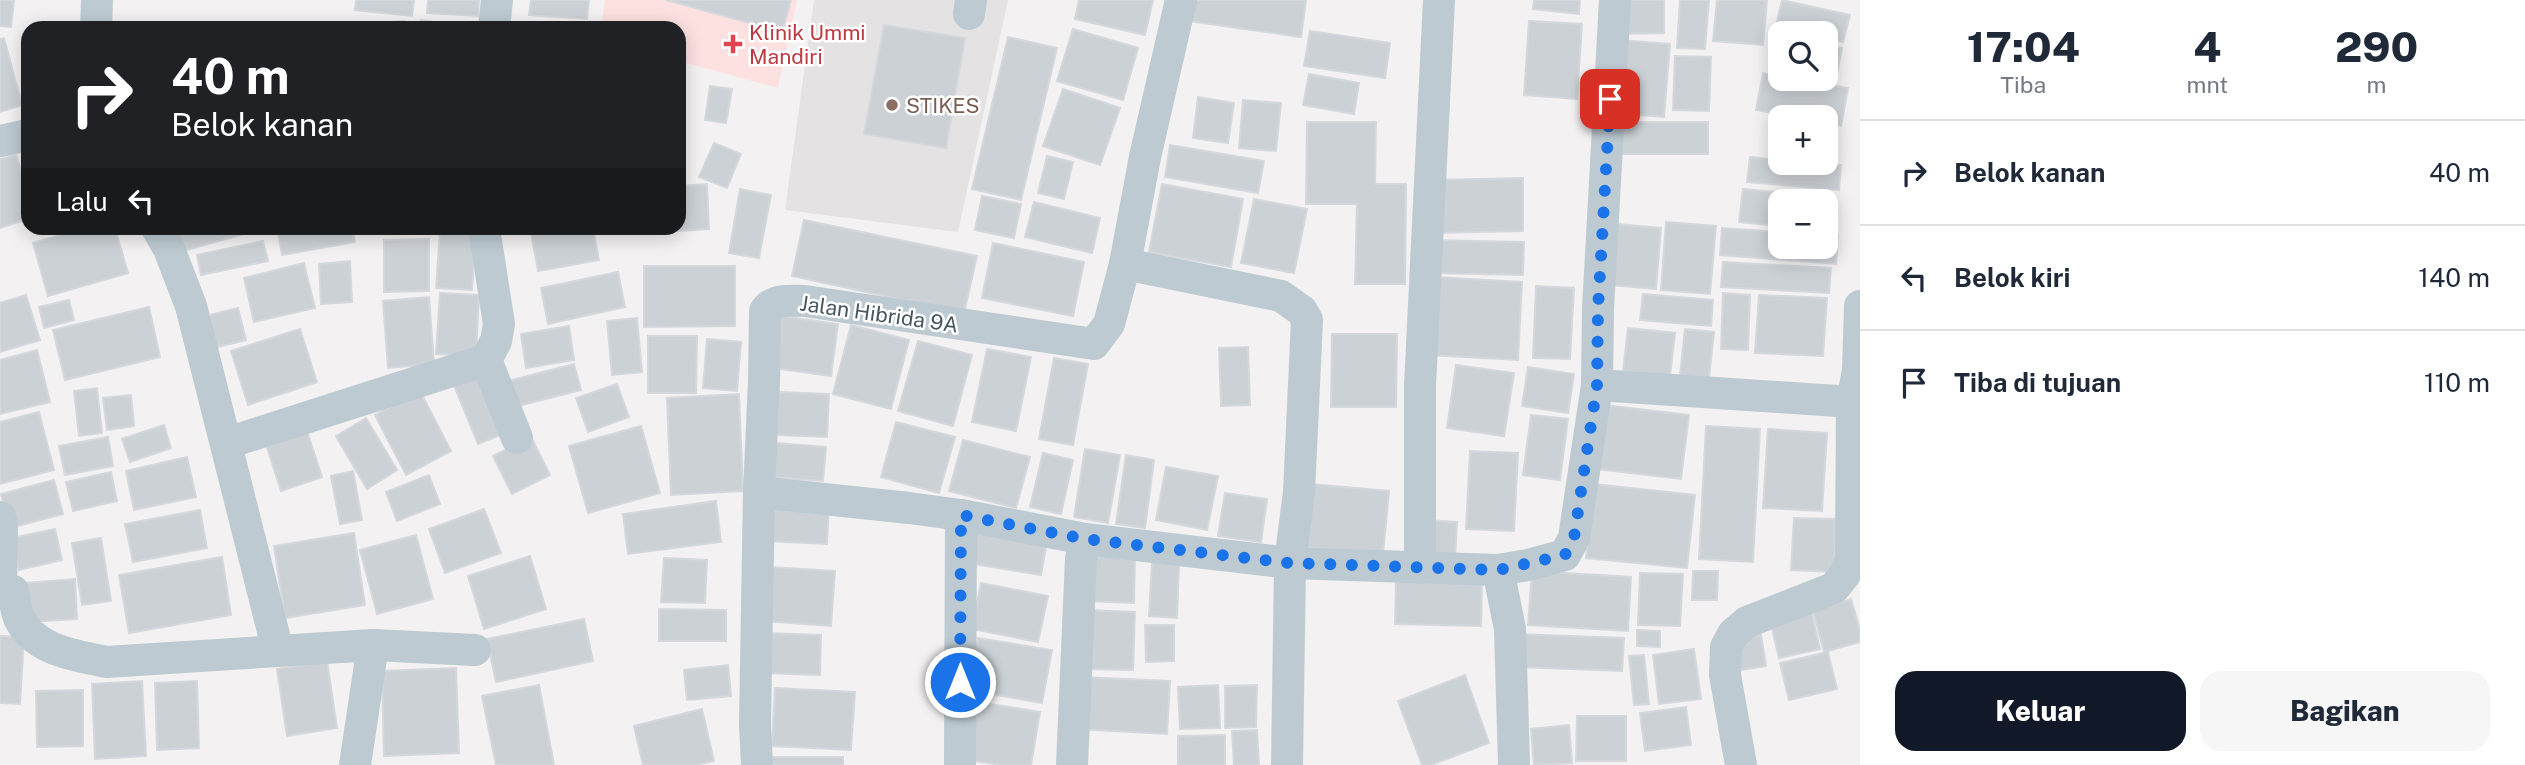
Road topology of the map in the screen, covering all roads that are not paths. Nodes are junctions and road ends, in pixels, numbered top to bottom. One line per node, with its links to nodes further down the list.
1 (97, 0): 6 (street)
2 (498, 0): 7 (street)
3 (1181, 0): 12 (street, Jalan Hibrida 9A)
4 (1439, 0): 24 (street)
5 (1615, 0): 15 (street)
6 (96, 21)
7 (495, 21)
8 (21, 136): 9 (street)
9 (0, 141)
10 (161, 235): 18 (street)
11 (485, 235): 14 (street)
12 (1125, 264): 19 (street, Jalan Hibrida 9A); 23 (street)
13 (1860, 306): 16 (street)
14 (486, 360): 17 (street); 18 (street)
15 (1597, 385): 16 (street); 25 (street)
16 (1852, 402): 36 (street)
17 (517, 438)
18 (227, 443): 28 (street)
19 (759, 492): 20 (street); 31 (street, Jalan Hibrida 9A)
20 (961, 515): 22 (street); 32 (street)
21 (0, 516): 26 (street)
22 (1085, 539): 23 (street); 33 (street)
23 (1290, 563): 24 (street); 34 (street)
24 (1420, 568): 25 (street)
25 (1498, 570): 35 (street)
26 (0, 587): 28 (street)
27 (373, 645): 28 (street); 29 (street); 30 (street)
28 (278, 650)
29 (475, 650)
30 (355, 765)
31 (757, 765)
32 (960, 765)
33 (1072, 765)
34 (1287, 765)
35 (1514, 765)
36 (1741, 765)

